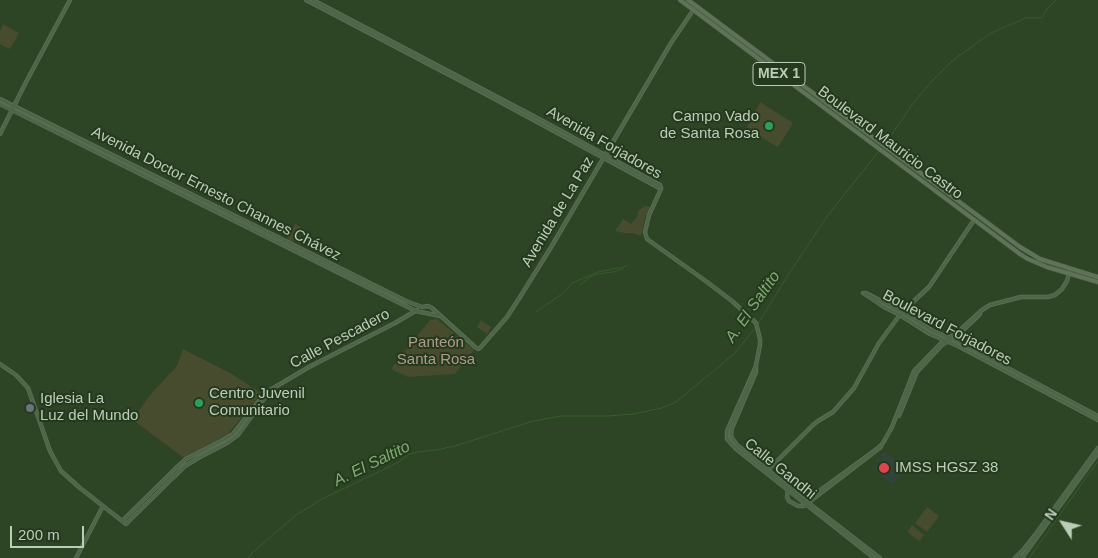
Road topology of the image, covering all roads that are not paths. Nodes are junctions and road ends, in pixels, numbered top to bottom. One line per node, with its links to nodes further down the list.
1 (70, 0): 9 (street)
2 (306, 0): 12 (street, Avenida Forjadores)
3 (313, 0): 12 (street, Avenida Forjadores)
4 (680, 0): 6 (main road, Boulevard Mauricio Castro / MEX 1)
5 (688, 0): 6 (main road, Boulevard Mauricio Castro / MEX 1)
6 (694, 8): 11 (main road, Boulevard Mauricio Castro / MEX 1); 12 (street, Avenida de La Paz)
7 (0, 99): 9 (street, Avenida Doctor Ernesto Channes Chávez)
8 (0, 104): 9 (street, Avenida Doctor Ernesto Channes Chávez)
9 (13, 108): 10 (street); 18 (street, Avenida Doctor Ernesto Channes Chávez); 19 (street, Avenida Doctor Ernesto Channes Chávez)
10 (0, 134)
11 (888, 152): 14 (main road, Boulevard Mauricio Castro / MEX 1); 15 (main road, Boulevard Mauricio Castro / MEX 1)
12 (604, 157): 13 (street, Avenida Forjadores); 21 (street, Avenida de La Paz)
13 (661, 189): 28 (street, Calle Gandhi)
14 (974, 220): 15 (main road, Boulevard Mauricio Castro / MEX 1); 20 (street)
15 (1069, 271): 16 (main road, Boulevard Mauricio Castro / MEX 1); 17 (main road, Boulevard Mauricio Castro / MEX 1); 22 (street)
16 (1098, 277)
17 (1098, 282)
18 (422, 307): 19 (street, Calle Pescadero); 21 (street, Avenida Doctor Ernesto Channes Chávez)
19 (416, 310): 21 (street, Avenida Doctor Ernesto Channes Chávez); 29 (street, Calle Pescadero)
20 (901, 313): 20 (street, Boulevard Forjadores); 22 (street, Boulevard Forjadores); 28 (street)
21 (440, 316)
22 (948, 340): 24 (street, Boulevard Forjadores); 25 (street, Boulevard Forjadores); 31 (street)
23 (0, 364): 32 (street)
24 (1098, 416)
25 (1098, 420)
26 (1098, 448): 35 (street)
27 (1098, 453): 35 (street)
28 (768, 471): 30 (street, Calle Gandhi); 31 (street, Calle Gandhi)
29 (163, 483): 33 (street); 33 (street)
30 (788, 489): 31 (street, Calle Gandhi); 31 (street)
31 (806, 503): 34 (street, Calle Gandhi)
32 (103, 506): 33 (street); 36 (street)
33 (122, 521)
34 (860, 545): 37 (street); 38 (street)
35 (1026, 550): 39 (street); 40 (street)
36 (76, 558)
37 (874, 558)
38 (880, 558)
39 (1015, 558)
40 (1022, 558)

